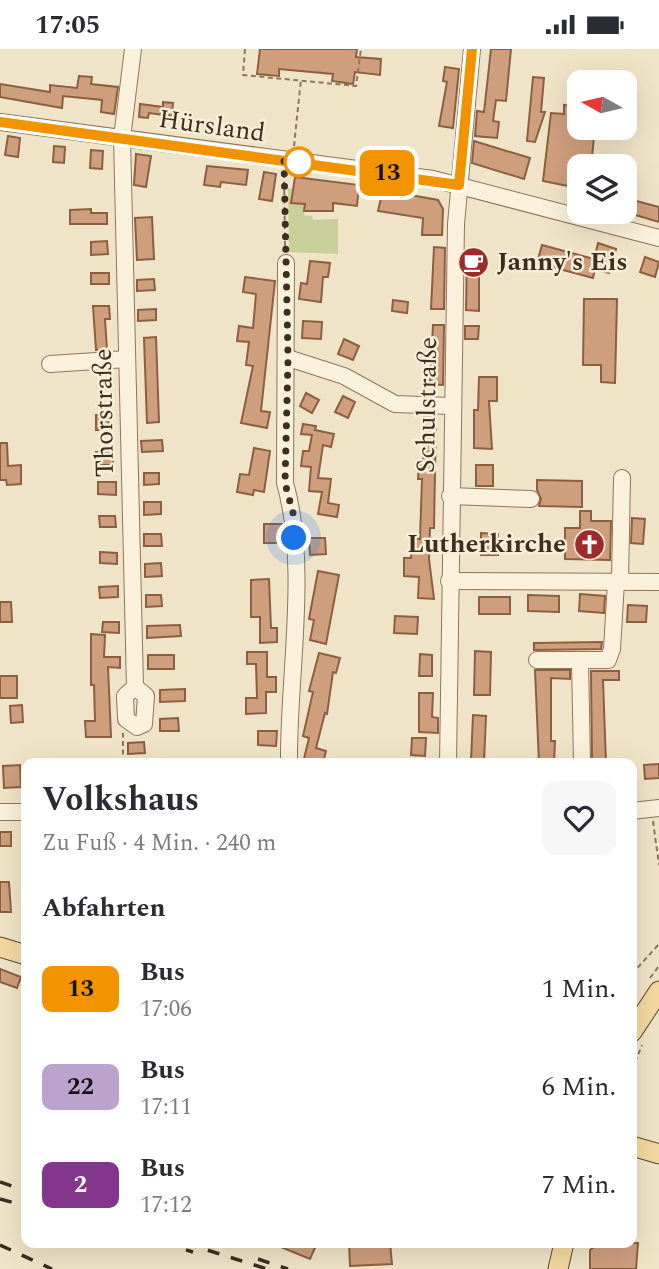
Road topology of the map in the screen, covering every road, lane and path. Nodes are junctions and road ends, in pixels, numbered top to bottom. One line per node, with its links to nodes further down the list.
1 (133, 49): 7 (street, Thorstraße)
2 (245, 49): 5 (path)
3 (361, 49): 5 (path)
4 (472, 49): 9 (street, Schulstraße)
5 (301, 79): 8 (path)
6 (0, 122): 7 (street, Hürsland)
7 (122, 138): 8 (street, Hürsland); 13 (street, Thorstraße)
8 (288, 161): 9 (street, Hürsland); 11 (path)
9 (459, 185): 10 (street, Hürsland); 15 (street, Schulstraße)
10 (659, 238)
11 (286, 263): 12 (street)
12 (288, 358): 15 (street); 26 (street)
13 (127, 359): 14 (street); 24 (street, Thorstraße)
14 (50, 364)
15 (452, 406): 17 (street, Schulstraße)
16 (622, 478): 20 (street)
17 (450, 496): 18 (street); 19 (street, Schulstraße)
18 (531, 499)
19 (449, 581): 20 (street); 27 (street, Schulstraße)
20 (618, 582): 21 (street); 23 (street)
21 (659, 582)
22 (537, 660): 23 (street)
23 (580, 660): 28 (street)
24 (130, 724): 25 (path)
25 (123, 758)
26 (289, 758)
27 (448, 758)
28 (582, 758)
29 (655, 809): 30 (street); 33 (path)
30 (637, 811)
31 (0, 812): 32 (street)
32 (21, 812)
33 (659, 865)
34 (659, 944): 37 (path)
35 (0, 947): 36 (main road)
36 (21, 953)
37 (637, 968)
38 (653, 998): 39 (main road)
39 (637, 1024)
40 (637, 1147): 41 (main road)
41 (659, 1154)
42 (563, 1248): 43 (main road)
43 (558, 1269)

